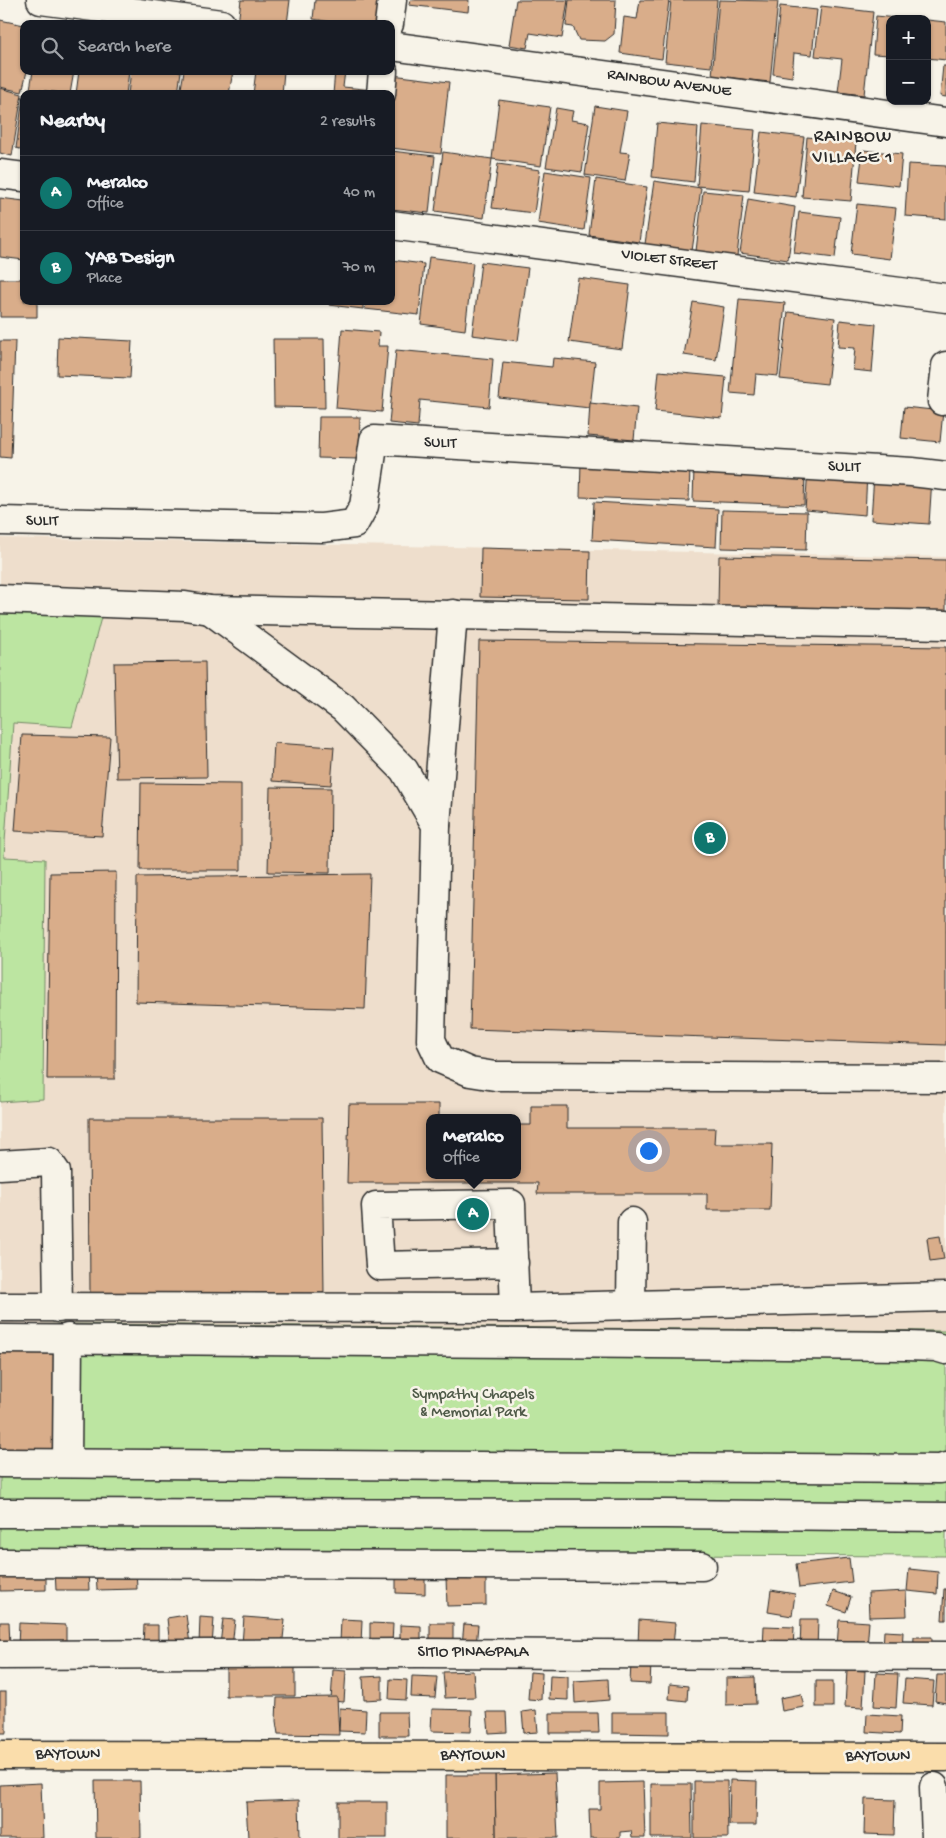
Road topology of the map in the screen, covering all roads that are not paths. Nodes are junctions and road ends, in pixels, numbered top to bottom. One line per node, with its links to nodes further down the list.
1 (41, 0): 3 (street)
2 (392, 0): 4 (street)
3 (191, 20)
4 (390, 20)
5 (395, 47): 8 (street, RAINBOW AVENUE)
6 (383, 75): 7 (street)
7 (381, 90)
8 (946, 122)
9 (0, 174): 10 (street)
10 (20, 176)
11 (395, 226): 12 (street, VIOLET STREET)
12 (946, 298)
13 (946, 366): 14 (street)
14 (942, 402)
15 (946, 476): 16 (street, SULIT)
16 (0, 521)
17 (0, 599): 18 (street)
18 (210, 610): 19 (street); 21 (street)
19 (453, 614): 20 (street); 21 (street)
20 (946, 625)
21 (436, 825): 22 (street)
22 (946, 1078)
23 (0, 1165): 29 (street)
24 (632, 1222): 27 (street)
25 (514, 1263): 25 (street); 30 (street)
26 (946, 1297): 27 (street)
27 (631, 1305): 30 (street)
28 (0, 1308): 29 (street)
29 (58, 1308): 30 (street)
30 (516, 1308)
31 (68, 1338): 32 (street); 33 (street); 34 (street)
32 (0, 1339)
33 (946, 1350)
34 (67, 1462): 35 (street); 36 (street)
35 (0, 1463)
36 (946, 1467)
37 (0, 1513): 38 (street)
38 (946, 1517)
39 (0, 1563): 40 (street)
40 (702, 1566)
41 (0, 1655): 42 (street, SITIO PINAGPALA)
42 (946, 1656)
43 (0, 1755): 44 (main road, BAYTOWN)
44 (946, 1757)
45 (934, 1787): 46 (street)
46 (936, 1838)

